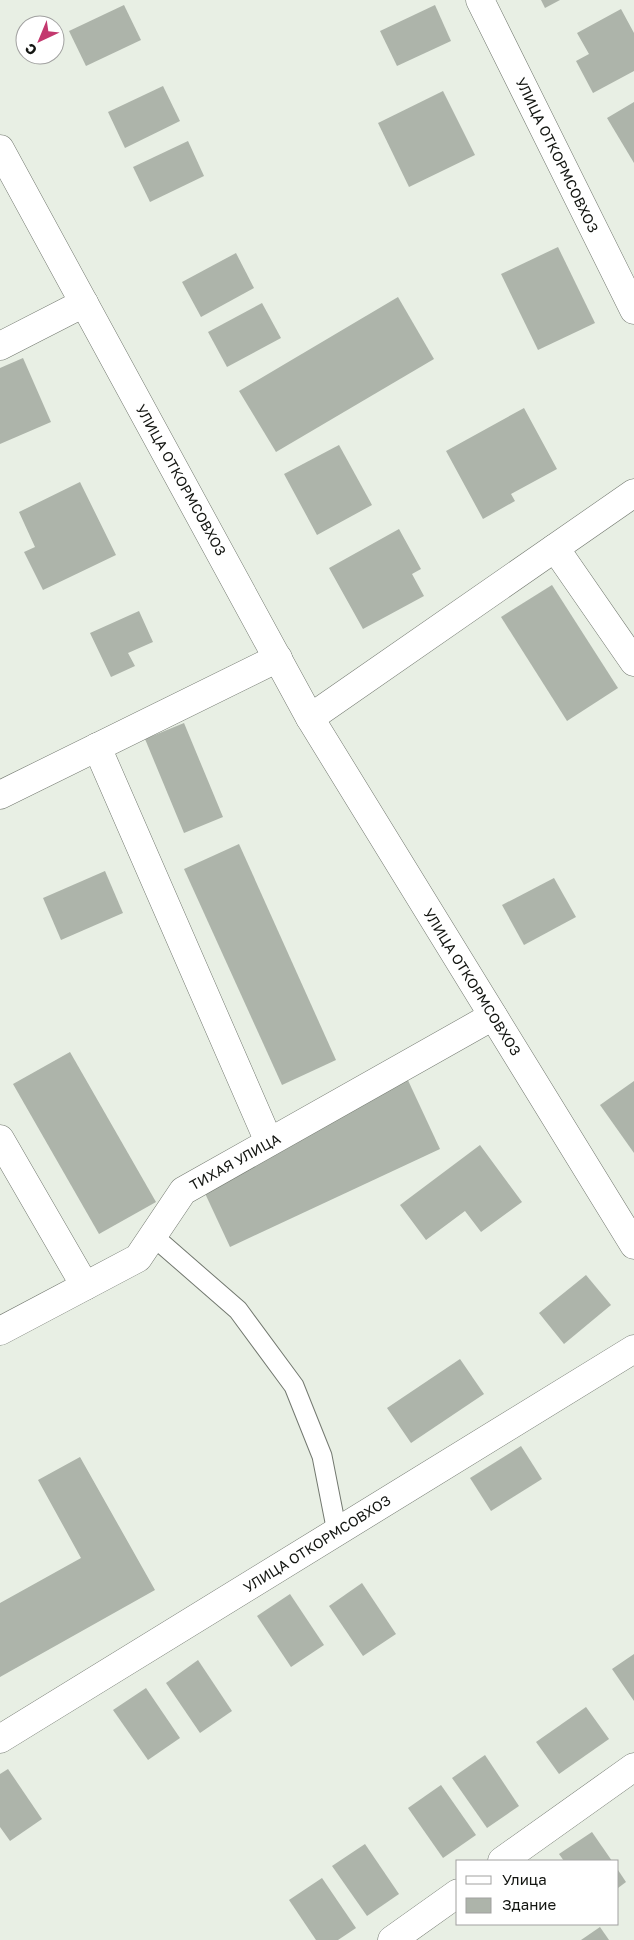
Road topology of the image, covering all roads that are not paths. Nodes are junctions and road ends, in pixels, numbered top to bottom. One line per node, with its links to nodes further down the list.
1 (480, 0): 4 (street, УЛИЦА ОТКОРМСОВХОЗ)
2 (0, 149): 3 (street, УЛИЦА ОТКОРМСОВХОЗ)
3 (84, 303): 5 (street); 8 (street, УЛИЦА ОТКОРМСОВХОЗ)
4 (634, 310)
5 (0, 346)
6 (634, 494): 7 (street)
7 (555, 548): 9 (street); 10 (street)
8 (278, 658): 10 (street, УЛИЦА ОТКОРМСОВХОЗ); 11 (street)
9 (634, 662)
10 (310, 718): 13 (street, УЛИЦА ОТКОРМСОВХОЗ)
11 (97, 747): 12 (street); 15 (street)
12 (0, 795)
13 (493, 1016): 15 (street, ТИХАЯ УЛИЦА); 17 (street, УЛИЦА ОТКОРМСОВХОЗ)
14 (0, 1139): 18 (street)
15 (269, 1142): 16 (street, ТИХАЯ УЛИЦА)
16 (153, 1236): 18 (street, ТИХАЯ УЛИЦА); 21 (lane)
17 (634, 1245)
18 (84, 1286): 19 (street, ТИХАЯ УЛИЦА)
19 (0, 1331)
20 (634, 1349): 21 (street, УЛИЦА ОТКОРМСОВХОЗ)
21 (337, 1532): 22 (street, УЛИЦА ОТКОРМСОВХОЗ)
22 (0, 1739)
23 (634, 1767): 24 (street)
24 (503, 1860)
25 (456, 1894): 26 (street)
26 (392, 1940)

